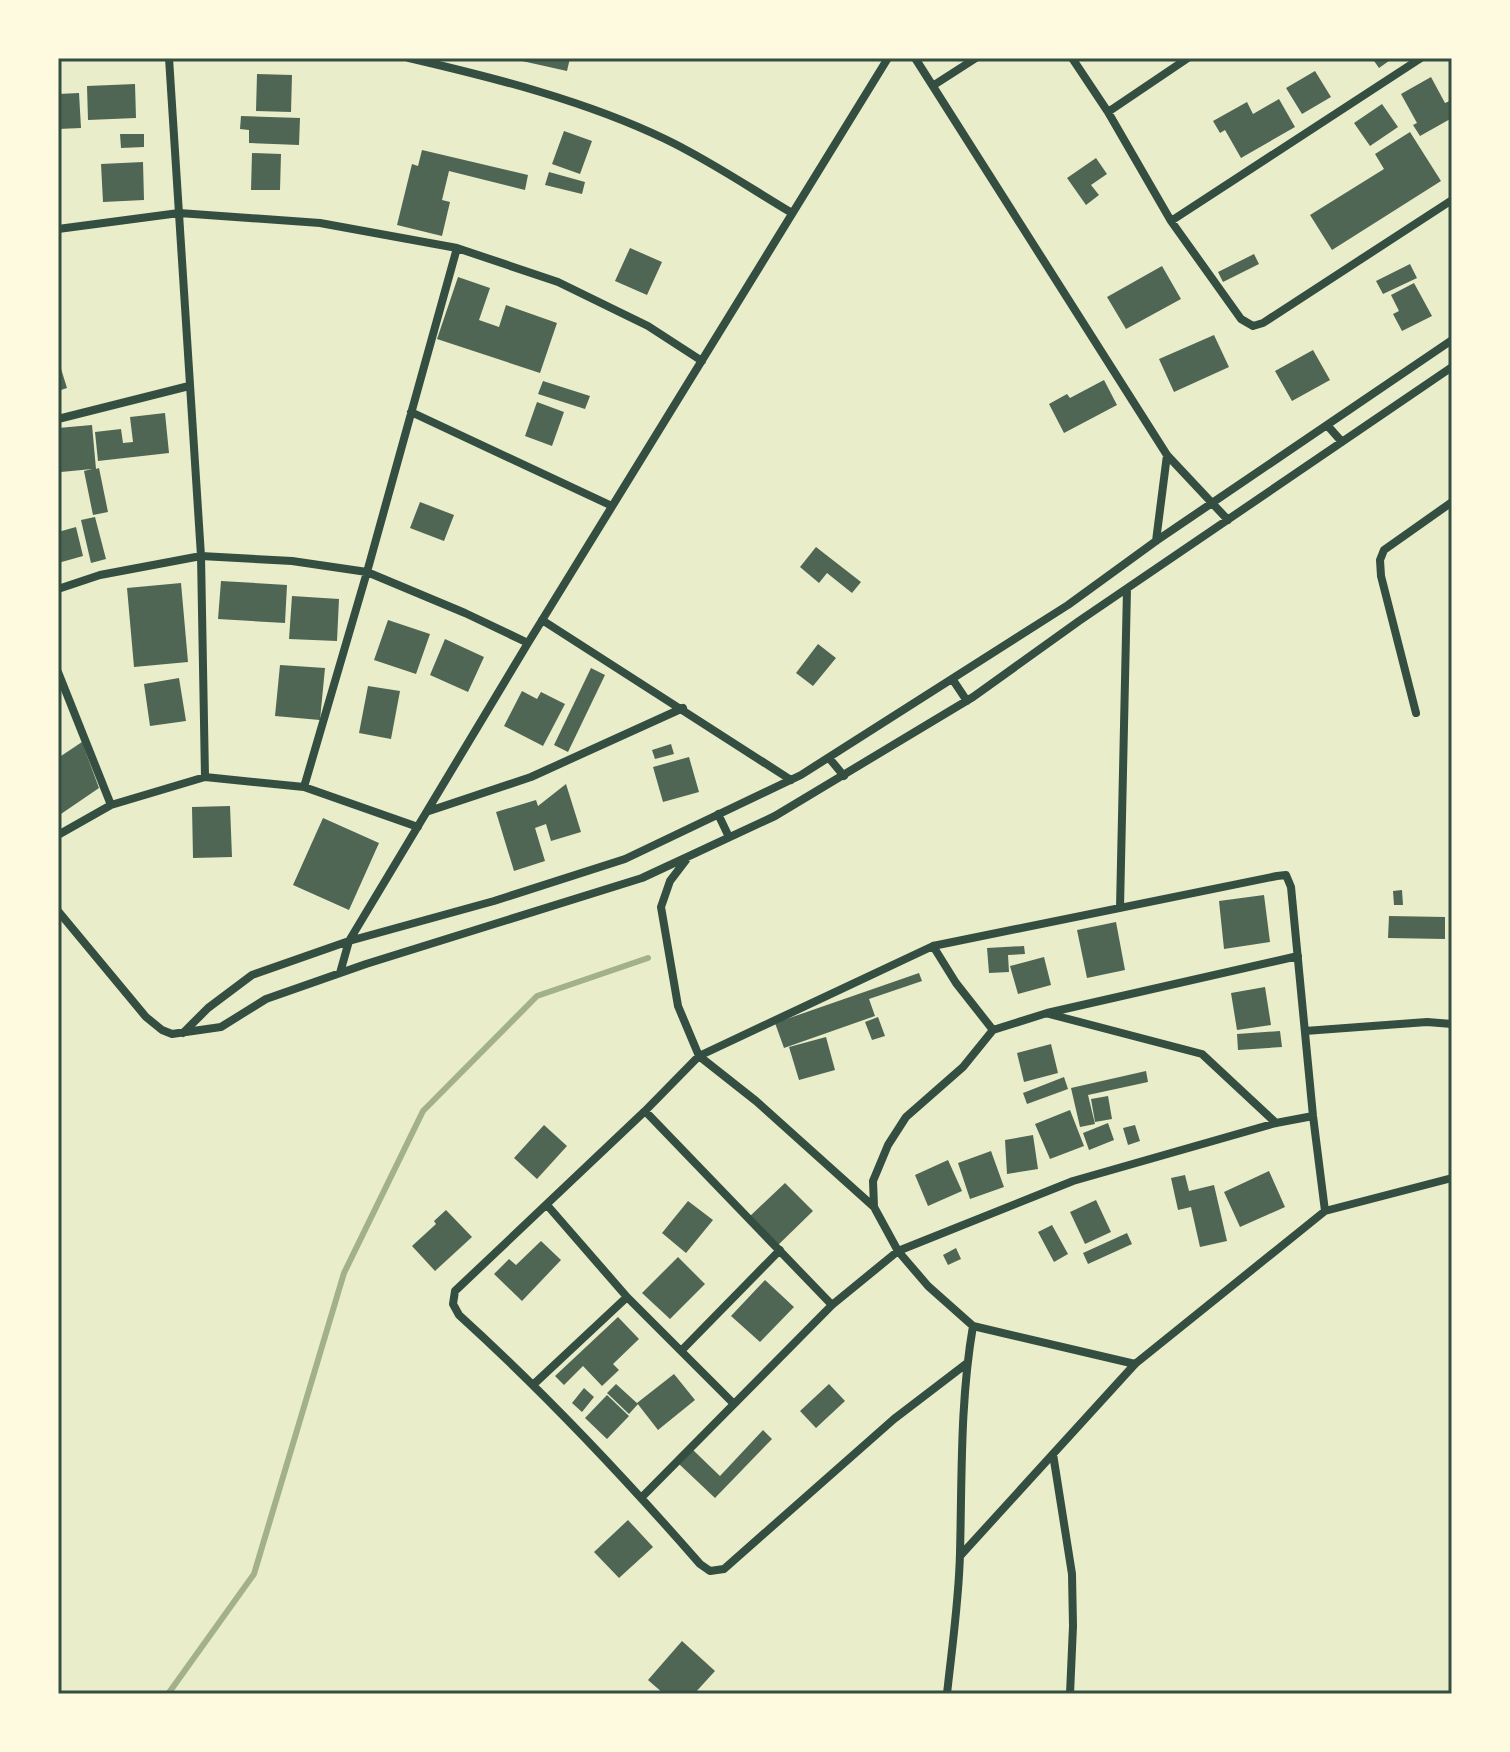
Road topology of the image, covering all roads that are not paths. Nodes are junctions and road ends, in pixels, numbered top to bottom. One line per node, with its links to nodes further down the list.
1 (169, 58): 12 (street)
2 (409, 58): 13 (street)
3 (915, 58): 9 (street)
4 (976, 58): 9 (street)
5 (1072, 58): 10 (street)
6 (1188, 58): 10 (street)
7 (1421, 58): 14 (street)
8 (886, 59): 13 (street)
9 (934, 85): 25 (street)
10 (1108, 112): 14 (street)
11 (1452, 200): 14 (street)
12 (179, 213): 15 (street); 16 (street); 20 (street)
13 (792, 213): 18 (street)
14 (1171, 221)
15 (58, 229)
16 (457, 248): 18 (street); 21 (street)
17 (1452, 340): 23 (street)
18 (702, 361): 28 (street)
19 (1452, 367): 24 (street)
20 (189, 386): 22 (street); 31 (street)
21 (411, 412): 28 (street); 32 (street)
22 (58, 419)
23 (1327, 425): 24 (street); 27 (street)
24 (1342, 442): 29 (street)
25 (1167, 455): 27 (street); 30 (street)
26 (1452, 502): 43 (street)
27 (1213, 503): 29 (street); 30 (street)
28 (612, 506): 36 (street)
29 (1228, 520): 34 (street)
30 (1156, 541): 35 (street)
31 (201, 556): 32 (street); 33 (street); 46 (street)
32 (367, 572): 38 (street); 48 (street)
33 (58, 589)
34 (1127, 589): 37 (street); 56 (street)
35 (1068, 605): 37 (street); 40 (street)
36 (542, 620): 38 (street); 42 (street)
37 (1079, 621): 41 (street)
38 (528, 643): 50 (street)
39 (58, 672): 49 (street)
40 (953, 680): 41 (street); 44 (street)
41 (967, 701): 45 (street)
42 (683, 708): 47 (street); 50 (street)
43 (1416, 713)
44 (829, 758): 45 (street); 47 (street)
45 (844, 776): 54 (street)
46 (205, 777): 48 (street); 49 (street)
47 (791, 780): 51 (street)
48 (304, 787): 52 (street)
49 (111, 805): 53 (street)
50 (429, 811): 52 (street)
51 (718, 814): 54 (street); 58 (street)
52 (418, 827): 58 (street)
53 (58, 835)
54 (729, 837): 55 (street)
55 (687, 859): 61 (street); 67 (street)
56 (1120, 908): 59 (street); 60 (street)
57 (58, 911): 66 (street)
58 (349, 941): 61 (street); 66 (street)
59 (933, 946): 64 (street); 67 (street)
60 (1298, 956): 62 (street); 65 (street)
61 (340, 973): 66 (street)
62 (1047, 1013): 64 (street); 70 (street)
63 (1452, 1024): 65 (street)
64 (993, 1030): 73 (street)
65 (1305, 1031): 69 (street)
66 (183, 1034)
67 (699, 1056): 68 (street); 73 (street)
68 (645, 1111): 72 (street); 75 (street)
69 (1313, 1116): 70 (street); 74 (street)
70 (1276, 1123): 76 (street)
71 (1452, 1178): 74 (street)
72 (547, 1205): 77 (street); 83 (street)
73 (874, 1207): 76 (street)
74 (1325, 1211): 82 (street)
75 (780, 1250): 78 (street); 80 (street)
76 (898, 1251): 78 (street); 79 (street)
77 (627, 1297): 80 (street); 83 (street)
78 (832, 1305): 84 (street)
79 (973, 1326): 81 (street); 82 (street)
80 (681, 1351): 84 (street)
81 (966, 1364): 86 (street); 87 (street)
82 (1135, 1364): 85 (street)
83 (534, 1384): 86 (street)
84 (734, 1404): 86 (street)
85 (1053, 1454): 87 (street); 89 (street)
86 (642, 1497)
87 (960, 1556): 88 (street)
88 (947, 1694)
89 (1070, 1694)

